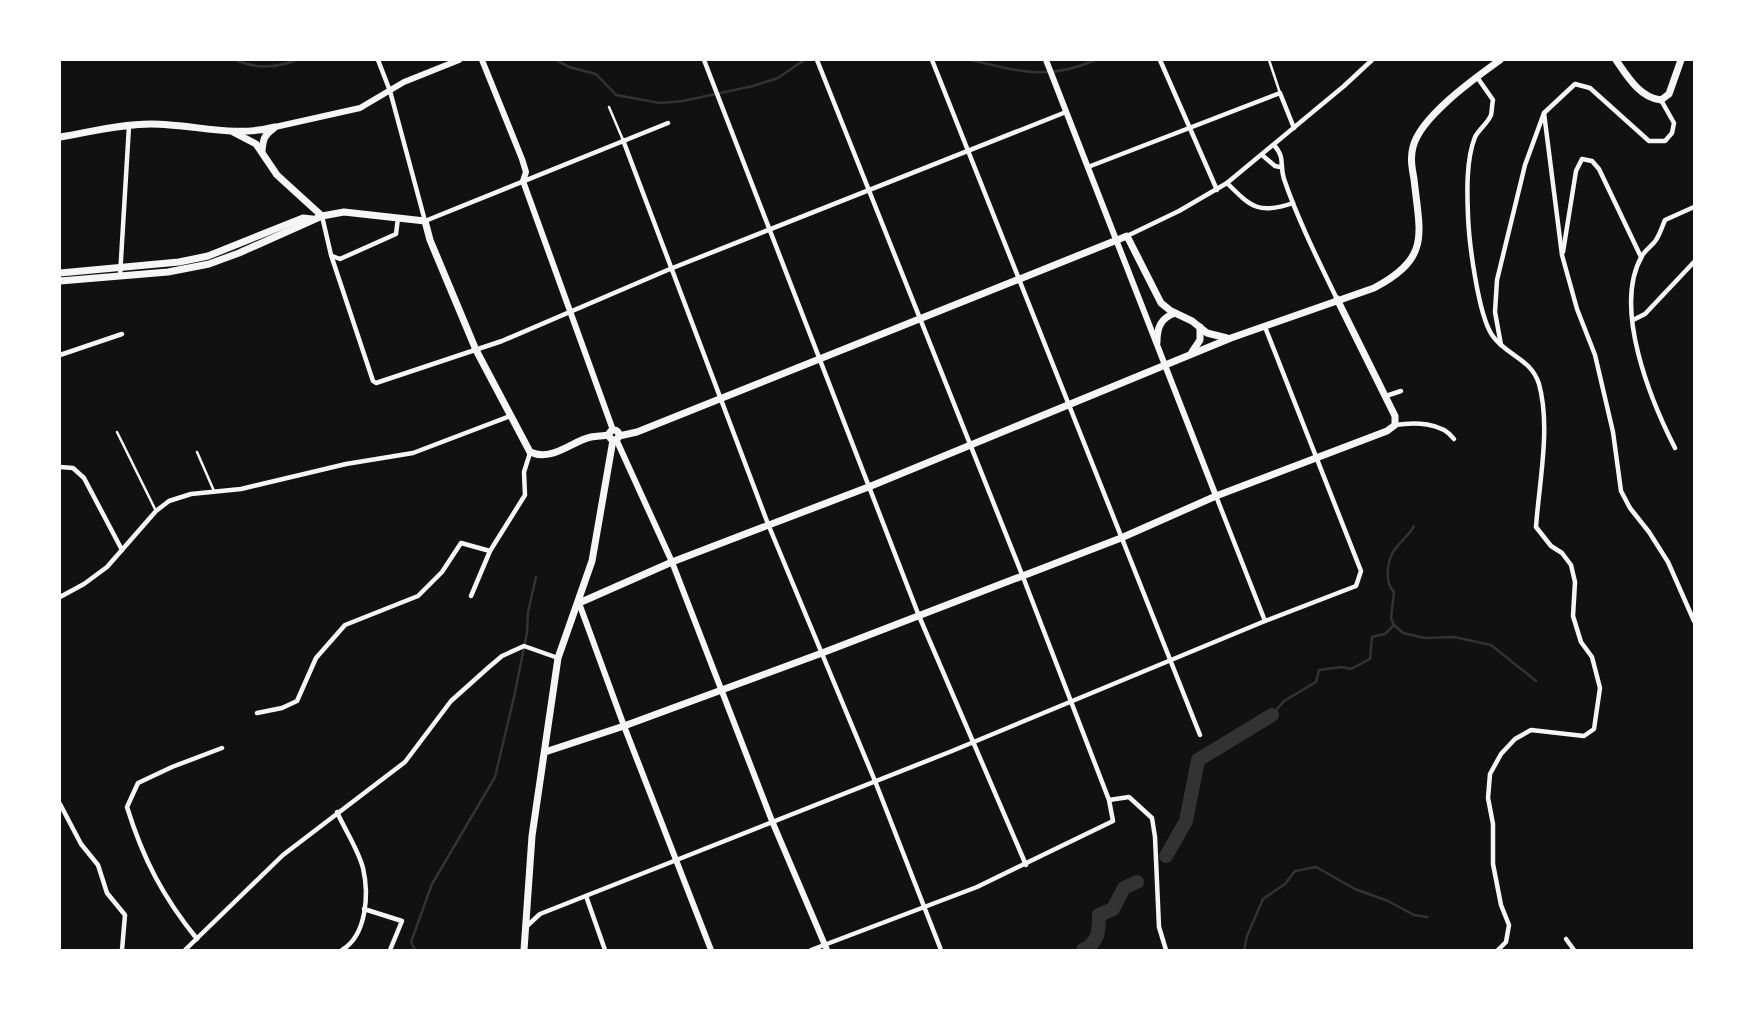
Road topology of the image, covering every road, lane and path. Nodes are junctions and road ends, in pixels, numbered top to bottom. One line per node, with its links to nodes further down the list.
1 (378, 60): 15 (street)
2 (459, 60): 15 (street)
3 (482, 60): 35 (street)
4 (704, 60): 44 (street)
5 (817, 60): 37 (street)
6 (932, 60): 30 (street)
7 (1160, 60): 25 (street)
8 (1269, 60): 16 (lane)
9 (1373, 60): 24 (street)
10 (1500, 60): 14 (main road)
11 (1616, 60): 17 (main road)
12 (1681, 60): 17 (main road)
13 (1047, 61): 19 (street)
14 (1477, 77): 56 (main road); 66 (street)
15 (390, 91): 23 (street); 43 (street)
16 (1280, 93): 24 (street); 25 (street)
17 (1661, 100): 20 (street)
18 (609, 107): 28 (lane)
19 (1066, 112): 30 (street); 33 (street)
20 (1544, 113): 47 (street); 66 (street)
21 (668, 123): 28 (street)
22 (129, 125): 26 (main road); 27 (main road); 52 (street)
23 (275, 127): 26 (main road); 31 (main road)
24 (1294, 128): 29 (street)
25 (1190, 129): 33 (street); 38 (street)
26 (233, 132): 31 (main road)
27 (60, 137)
28 (622, 140): 35 (street); 51 (street)
29 (1273, 145): 32 (street); 34 (street)
30 (969, 151): 37 (street); 54 (street)
31 (262, 152): 41 (main road)
32 (1262, 155): 34 (street); 36 (street)
33 (1087, 167): 46 (street)
34 (1280, 167): 39 (street)
35 (523, 181): 43 (street); 57 (street)
36 (1227, 183): 38 (street); 39 (street)
37 (869, 190): 44 (street); 59 (street)
38 (1217, 190): 45 (street)
39 (1293, 203): 56 (street)
40 (1695, 207): 49 (street)
41 (322, 216): 42 (main road); 48 (street); 52 (main road)
42 (398, 218): 43 (main road); 48 (street)
43 (425, 221): 67 (main road)
44 (770, 230): 51 (street); 70 (street)
45 (1127, 236): 46 (main road); 58 (main road)
46 (1116, 241): 54 (main road); 65 (street)
47 (1562, 255): 49 (street); 102 (street)
48 (331, 256): 67 (street)
49 (1641, 257): 60 (street)
50 (1695, 262): 60 (street)
51 (670, 269): 57 (street); 74 (street)
52 (120, 272): 53 (main road); 55 (main road)
53 (60, 273)
54 (1020, 279): 59 (main road); 75 (street)
55 (60, 281)
56 (1337, 299): 61 (main road); 73 (main road)
57 (569, 312): 67 (street); 79 (street)
58 (1175, 313): 62 (main road); 65 (main road)
59 (920, 318): 70 (main road); 81 (street)
60 (1633, 320): 82 (street)
61 (1264, 325): 64 (main road); 85 (street)
62 (1200, 327): 64 (main road); 69 (main road)
63 (122, 334): 68 (street)
64 (1231, 338): 69 (main road)
65 (1157, 342): 71 (street)
66 (1501, 345): 138 (street)
67 (477, 350): 76 (main road)
68 (60, 355)
69 (1187, 356): 71 (main road)
70 (820, 357): 74 (main road); 87 (street)
71 (1167, 365): 75 (main road); 89 (street)
72 (1401, 391): 73 (street)
73 (1386, 396): 77 (main road)
74 (720, 398): 79 (main road); 91 (street)
75 (1069, 403): 81 (main road); 92 (street)
76 (510, 416): 84 (main road); 88 (street)
77 (1395, 425): 80 (street); 85 (main road)
78 (117, 432): 90 (lane)
79 (614, 436): 84 (main road); 95 (street); 99 (main road)
80 (1454, 439)
81 (969, 444): 87 (main road); 96 (street)
82 (1675, 448)
83 (197, 452): 88 (lane)
84 (530, 452): 94 (street)
85 (1318, 458): 89 (main road); 101 (street)
86 (60, 467): 93 (street)
87 (870, 486): 91 (main road); 100 (street)
88 (214, 491): 90 (street)
89 (1216, 496): 92 (main road); 101 (street)
90 (156, 511): 93 (street)
91 (768, 524): 95 (main road); 103 (street)
92 (1121, 538): 96 (main road); 105 (street)
93 (122, 550): 98 (street)
94 (490, 551): 97 (street); 108 (street)
95 (672, 562): 99 (main road); 106 (street)
96 (1023, 576): 100 (main road); 107 (street)
97 (471, 596)
98 (60, 597)
99 (579, 603): 104 (main road); 109 (street)
100 (919, 616): 103 (main road); 111 (street)
101 (1265, 621): 105 (street)
102 (1695, 621)
103 (822, 653): 106 (main road); 114 (street)
104 (558, 658): 113 (main road); 117 (street)
105 (1171, 661): 107 (street); 110 (street)
106 (721, 690): 109 (main road); 118 (street)
107 (1071, 702): 111 (street); 115 (street)
108 (257, 713)
109 (624, 726): 113 (main road); 119 (street)
110 (1200, 735)
111 (973, 742): 114 (street); 120 (street)
112 (222, 748): 125 (street)
113 (545, 752): 124 (main road)
114 (875, 781): 118 (street); 122 (street)
115 (1109, 800): 120 (street); 137 (street)
116 (60, 804): 128 (street)
117 (337, 812): 123 (street); 125 (street)
118 (772, 821): 119 (street); 127 (street)
119 (675, 860): 121 (street); 134 (street)
120 (1026, 864): 122 (street)
121 (586, 896): 124 (street); 133 (street)
122 (924, 907): 127 (street); 136 (street)
123 (364, 909): 130 (street); 131 (street)
124 (525, 928): 132 (main road)
125 (197, 939): 129 (street)
126 (1566, 939): 139 (street)
127 (826, 948): 135 (street)
128 (122, 950)
129 (185, 950)
130 (342, 950)
131 (390, 950)
132 (524, 950)
133 (605, 950)
134 (711, 950)
135 (811, 950)
136 (941, 950)
137 (1166, 950)
138 (1498, 950)
139 (1574, 950)

